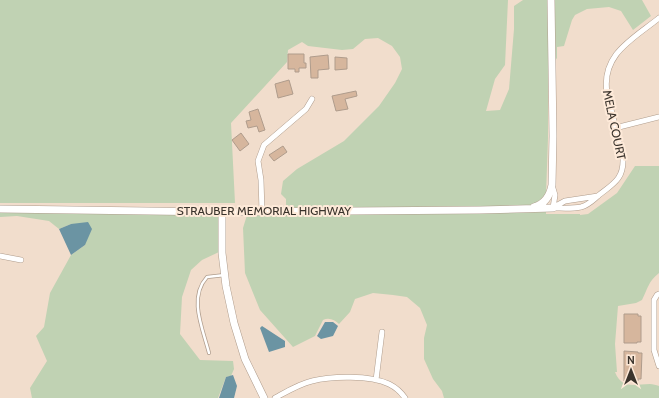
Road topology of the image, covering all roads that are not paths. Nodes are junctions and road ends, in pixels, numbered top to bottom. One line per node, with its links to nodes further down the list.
1 (551, 0): 6 (street, STRAUBER MEMORIAL HIGHWAY)
2 (659, 18): 5 (street, MELA COURT)
3 (312, 99): 16 (street)
4 (659, 117): 5 (street)
5 (615, 128): 8 (street, MELA COURT)
6 (552, 185): 7 (street, STRAUBER MEMORIAL HIGHWAY); 14 (street, STRAUBER MEMORIAL HIGHWAY)
7 (555, 195): 10 (street); 12 (street, STRAUBER MEMORIAL HIGHWAY)
8 (598, 196): 9 (street); 11 (street, MELA COURT)
9 (580, 198): 10 (street); 11 (lane)
10 (565, 201): 12 (street)
11 (582, 207): 12 (street)
12 (553, 208): 14 (street, STRAUBER MEMORIAL HIGHWAY)
13 (0, 209): 15 (street, STRAUBER MEMORIAL HIGHWAY)
14 (528, 209): 16 (street, STRAUBER MEMORIAL HIGHWAY)
15 (222, 212): 16 (street, STRAUBER MEMORIAL HIGHWAY); 19 (street)
16 (262, 212)
17 (0, 256): 18 (street)
18 (21, 260)
19 (225, 275): 22 (lane); 25 (street)
20 (659, 294): 23 (street)
21 (382, 332): 24 (street)
22 (209, 353)
23 (659, 366)
24 (376, 380): 26 (street); 27 (street)
25 (264, 398)
26 (275, 398)
27 (405, 398)

